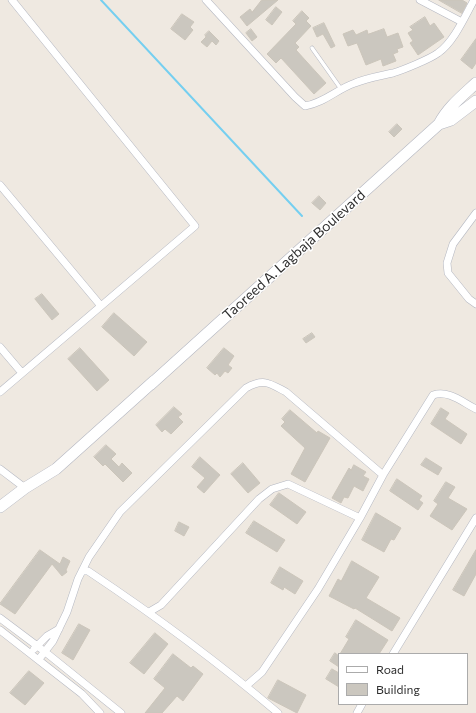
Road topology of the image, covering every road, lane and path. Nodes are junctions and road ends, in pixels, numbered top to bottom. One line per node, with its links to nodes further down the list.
1 (12, 0): 14 (street)
2 (206, 0): 8 (street)
3 (420, 0): 5 (street)
4 (474, 0): 5 (street)
5 (462, 22): 8 (street)
6 (312, 48): 8 (lane)
7 (476, 83): 10 (street, Taoreed A. Lagbaja Boulevard)
8 (341, 90)
9 (476, 101): 10 (street, Taoreed A. Lagbaja Boulevard)
10 (439, 124): 18 (street, Taoreed A. Lagbaja Boulevard)
11 (0, 185): 14 (street)
12 (476, 213): 13 (street)
13 (476, 304)
14 (101, 306): 17 (street)
15 (202, 338): 18 (street, Taoreed A. Lagbaja Boulevard)
16 (0, 347): 17 (street)
17 (22, 373): 19 (street)
18 (150, 385): 23 (street, Taoreed A. Lagbaja Boulevard)
19 (0, 392)
20 (476, 409): 22 (street)
21 (0, 469): 23 (street)
22 (382, 475): 25 (street); 27 (street)
23 (25, 488): 24 (street, Taoreed A. Lagbaja Boulevard)
24 (0, 507)
25 (360, 518): 28 (street); 37 (street)
26 (476, 518): 34 (street)
27 (82, 571): 28 (street); 30 (street)
28 (149, 612): 37 (street)
29 (0, 618): 32 (street)
30 (59, 629): 32 (street); 33 (street)
31 (0, 630): 35 (street)
32 (37, 646): 33 (street); 35 (street)
33 (44, 651): 36 (street); 39 (street)
34 (394, 653)
35 (31, 654): 36 (street)
36 (39, 659): 38 (street)
37 (246, 686): 40 (street)
38 (100, 713)
39 (121, 713)
40 (278, 713)

